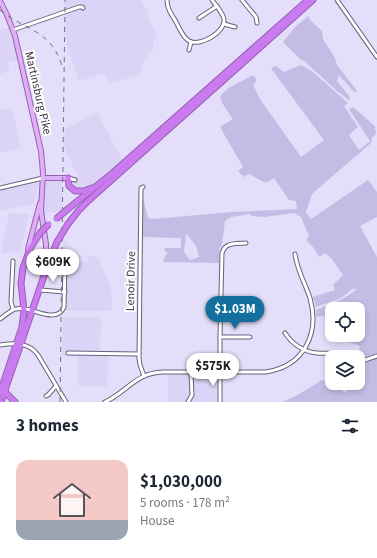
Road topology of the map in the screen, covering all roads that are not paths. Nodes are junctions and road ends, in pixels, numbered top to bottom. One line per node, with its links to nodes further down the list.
1 (167, 0): 15 (street)
2 (212, 0): 8 (street)
3 (242, 0): 11 (street)
4 (308, 0): 18 (highway)
5 (313, 0): 30 (highway, bridge)
6 (337, 0): 17 (street)
7 (0, 1): 14 (main road, Martinsburg Pike)
8 (217, 6): 10 (street); 12 (street)
9 (83, 8): 14 (street)
10 (199, 18)
11 (257, 23)
12 (224, 24): 13 (street); 15 (street)
13 (235, 27)
14 (13, 30): 19 (main road, Martinsburg Pike)
15 (191, 42): 16 (street)
16 (189, 50)
17 (377, 57)
18 (130, 158): 20 (highway); 29 (highway, bridge)
19 (43, 178): 20 (main road); 23 (street); 24 (main road, Martinsburg Pike)
20 (68, 178): 21 (street)
21 (76, 180)
22 (143, 187): 45 (street, Lenoir Drive)
23 (0, 188)
24 (42, 193): 29 (main road); 30 (main road)
25 (246, 243): 38 (street)
26 (295, 254): 42 (street)
27 (12, 261): 34 (street)
28 (67, 262): 32 (street)
29 (23, 268): 33 (highway)
30 (42, 282): 31 (highway)
31 (40, 290): 32 (street); 35 (highway)
32 (65, 292): 35 (street)
33 (24, 308): 34 (street); 35 (street); 40 (highway)
34 (13, 309): 36 (street)
35 (33, 310): 40 (highway)
36 (0, 319)
37 (285, 333): 42 (street)
38 (220, 337): 39 (street); 49 (street)
39 (250, 337)
40 (19, 344): 41 (street); 51 (highway); 52 (street)
41 (0, 345)
42 (304, 350): 44 (street); 49 (street)
43 (68, 353): 45 (street)
44 (325, 353)
45 (139, 354): 50 (street, Lenoir Drive)
46 (377, 356): 47 (street)
47 (365, 360)
48 (191, 372): 49 (street); 50 (street); 60 (street)
49 (221, 372): 61 (street)
50 (144, 376): 59 (street)
51 (8, 377): 53 (highway); 53 (highway); 54 (highway)
52 (56, 386): 55 (street); 58 (street)
53 (1, 389): 54 (highway); 56 (highway)
54 (10, 395): 57 (highway)
55 (46, 396)
56 (1, 402)
57 (15, 402)
58 (66, 402)
59 (105, 402)
60 (188, 402)
61 (220, 402)

